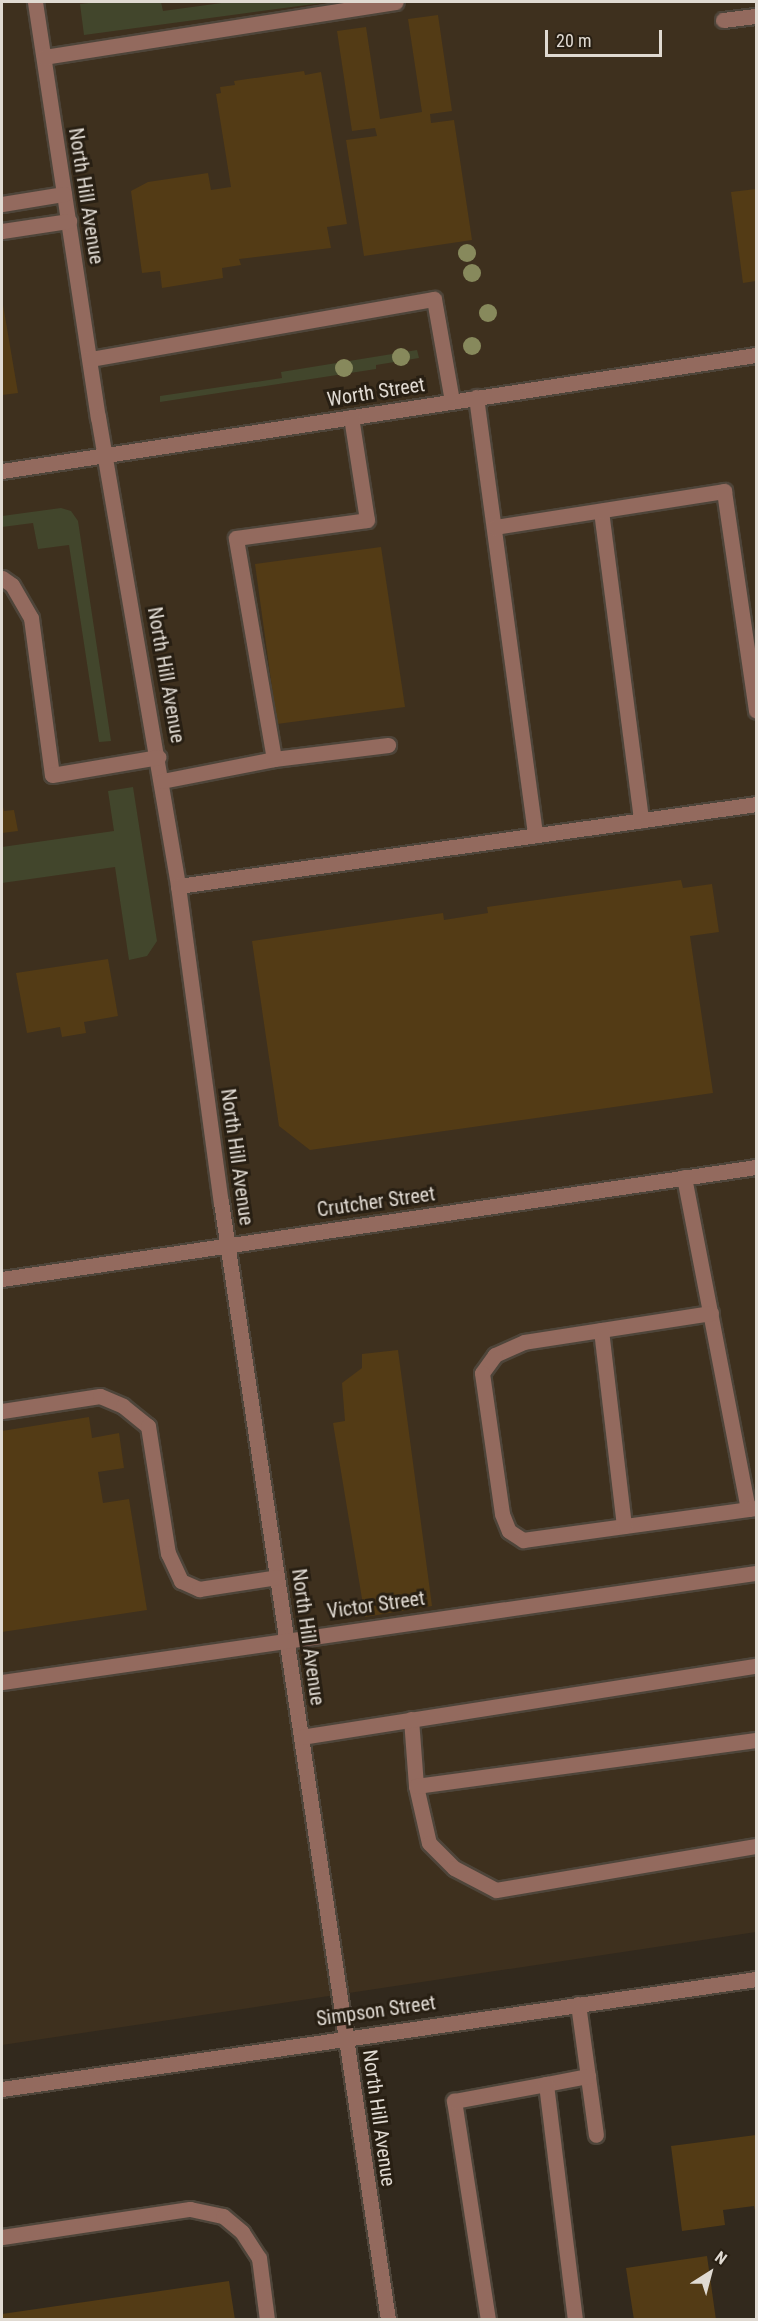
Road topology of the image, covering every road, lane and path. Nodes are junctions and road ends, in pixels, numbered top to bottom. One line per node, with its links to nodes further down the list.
1 (35, 2): 5 (street, North Hill Avenue)
2 (396, 2): 5 (street)
3 (756, 16): 4 (street)
4 (723, 20)
5 (44, 57): 6 (street, North Hill Avenue)
6 (64, 194): 7 (street); 8 (street, North Hill Avenue)
7 (2, 204)
8 (69, 221): 9 (street); 11 (street, North Hill Avenue)
9 (2, 231)
10 (756, 355): 12 (street, Worth Street)
11 (90, 359): 13 (street); 15 (street, North Hill Avenue)
12 (476, 397): 13 (street, Worth Street); 18 (street)
13 (452, 401): 14 (street, Worth Street)
14 (351, 417): 15 (street, Worth Street); 23 (street)
15 (106, 454): 16 (street, Worth Street); 22 (street, North Hill Avenue)
16 (2, 471)
17 (601, 511): 18 (street); 20 (street); 26 (street)
18 (495, 527): 27 (street)
19 (2, 578): 22 (street)
20 (756, 711)
21 (388, 745): 23 (street)
22 (158, 757): 24 (street, North Hill Avenue)
23 (274, 759): 24 (street)
24 (162, 781): 28 (street, North Hill Avenue)
25 (756, 804): 26 (street)
26 (641, 820): 27 (street)
27 (535, 835): 28 (street)
28 (178, 886): 31 (street, North Hill Avenue)
29 (756, 1167): 30 (street, Crutcher Street)
30 (684, 1177): 31 (street, Crutcher Street); 33 (street)
31 (228, 1245): 32 (street, Crutcher Street); 39 (street, North Hill Avenue)
32 (2, 1279)
33 (711, 1313): 34 (street); 36 (street)
34 (601, 1330): 37 (street); 37 (street)
35 (2, 1411): 39 (street)
36 (752, 1509): 37 (street)
37 (624, 1526)
38 (756, 1573): 40 (street, Victor Street)
39 (277, 1577): 40 (street, North Hill Avenue)
40 (286, 1639): 42 (street, Victor Street); 44 (street, North Hill Avenue)
41 (756, 1666): 43 (street)
42 (2, 1682)
43 (411, 1719): 44 (street); 46 (street)
44 (301, 1737): 50 (street, North Hill Avenue)
45 (756, 1740): 46 (street)
46 (416, 1786): 47 (street)
47 (756, 1846)
48 (756, 1979): 49 (street, Simpson Street)
49 (578, 2004): 50 (street, Simpson Street); 51 (street)
50 (346, 2037): 53 (street, Simpson Street); 57 (street, North Hill Avenue)
51 (588, 2076): 52 (street); 54 (street)
52 (546, 2084): 58 (street); 59 (street)
53 (2, 2089)
54 (596, 2135)
55 (2, 2237): 56 (street)
56 (267, 2319)
57 (388, 2319)
58 (488, 2319)
59 (575, 2319)

